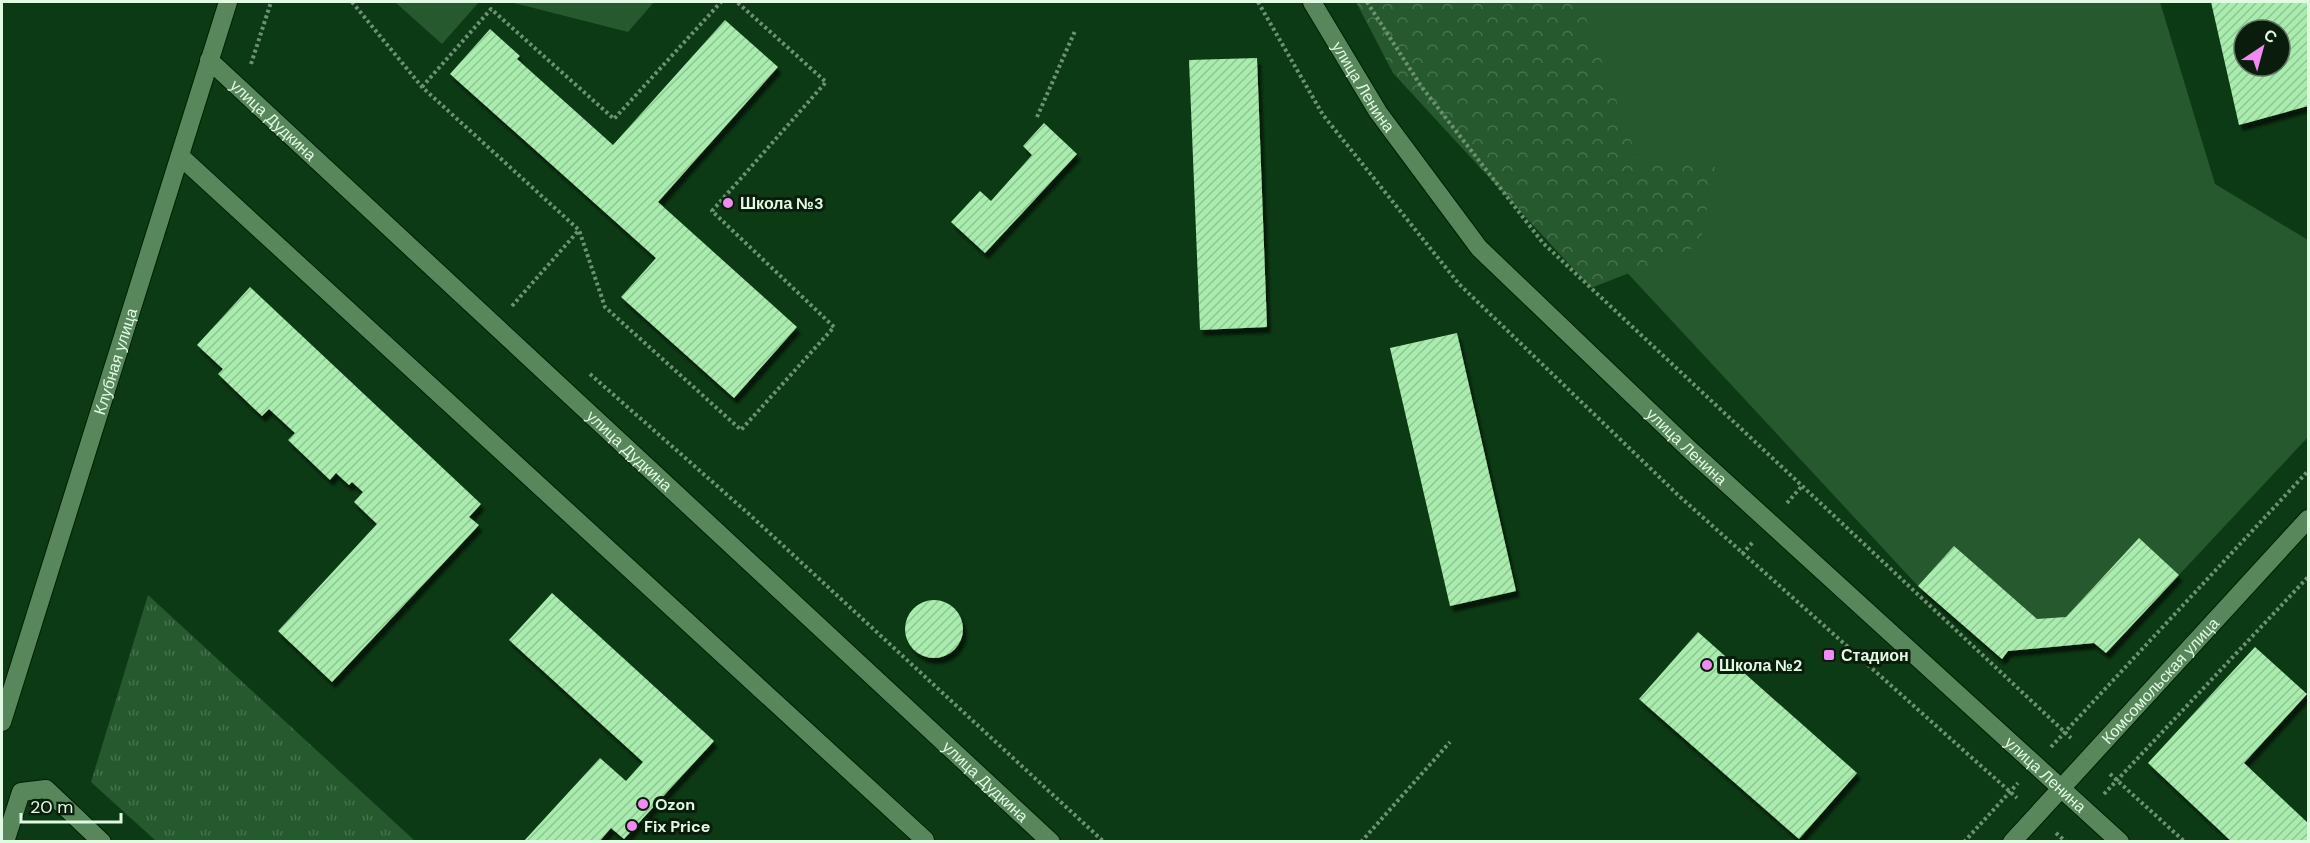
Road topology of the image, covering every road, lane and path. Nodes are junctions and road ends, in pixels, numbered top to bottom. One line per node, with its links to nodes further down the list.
1 (228, 2): 10 (street, Клубная улица)
2 (271, 2): 11 (path)
3 (352, 2): 12 (path)
4 (721, 2): 12 (path)
5 (737, 2): 15 (path)
6 (1258, 2): 30 (path)
7 (1312, 2): 27 (street, улица Ленина)
8 (1367, 2): 24 (path)
9 (1075, 31): 13 (path)
10 (209, 60): 14 (street, Клубная улица); 36 (street, улица Дудкина)
11 (249, 70)
12 (423, 87): 15 (path)
13 (1038, 117)
14 (180, 156): 23 (street, Клубная улица); 35 (street)
15 (579, 230): 17 (path)
16 (503, 298): 17 (path)
17 (512, 306): 18 (path)
18 (521, 313)
19 (582, 368): 37 (path)
20 (2308, 471): 24 (path)
21 (2308, 519): 26 (street, Комсомольская улица)
22 (2308, 577): 28 (path)
23 (2, 722)
24 (2065, 732): 26 (path); 27 (path)
25 (1450, 742): 38 (path)
26 (2091, 756): 28 (path); 29 (street, Комсомольская улица)
27 (2036, 763): 29 (street, улица Ленина); 30 (path)
28 (2118, 780): 31 (path); 42 (path)
29 (2062, 788): 31 (street, улица Ленина); 40 (street, Комсомольская улица)
30 (2010, 792): 39 (path)
31 (2087, 812): 32 (path); 41 (street, улица Ленина)
32 (2062, 838)
33 (5, 842): 34 (street)
34 (102, 842)
35 (923, 842)
36 (1051, 842)
37 (1104, 842)
38 (1361, 842)
39 (1964, 842)
40 (2012, 842)
41 (2120, 842)
42 (2185, 842)

